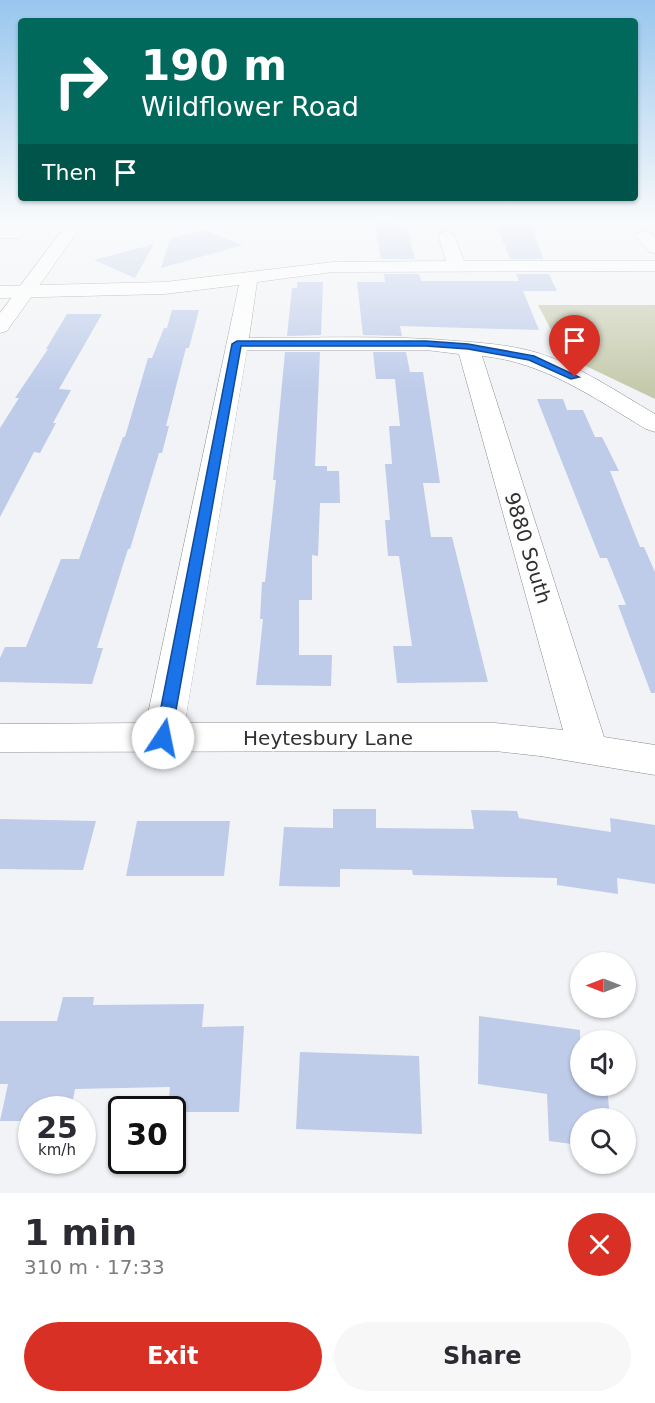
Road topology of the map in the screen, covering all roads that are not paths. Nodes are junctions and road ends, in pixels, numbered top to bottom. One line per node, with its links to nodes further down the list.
1 (36, 277): 4 (street)
2 (256, 277): 3 (street)
3 (246, 278): 4 (street); 7 (street)
4 (26, 291): 5 (street); 6 (street)
5 (0, 292)
6 (0, 327)
7 (237, 344): 8 (street); 11 (street)
8 (468, 346): 9 (street); 12 (street, 9880 South)
9 (655, 424)
10 (0, 738): 11 (street, Heytesbury Lane)
11 (163, 738): 12 (street, Heytesbury Lane)
12 (588, 749): 13 (street, Heytesbury Lane)
13 (655, 760)

